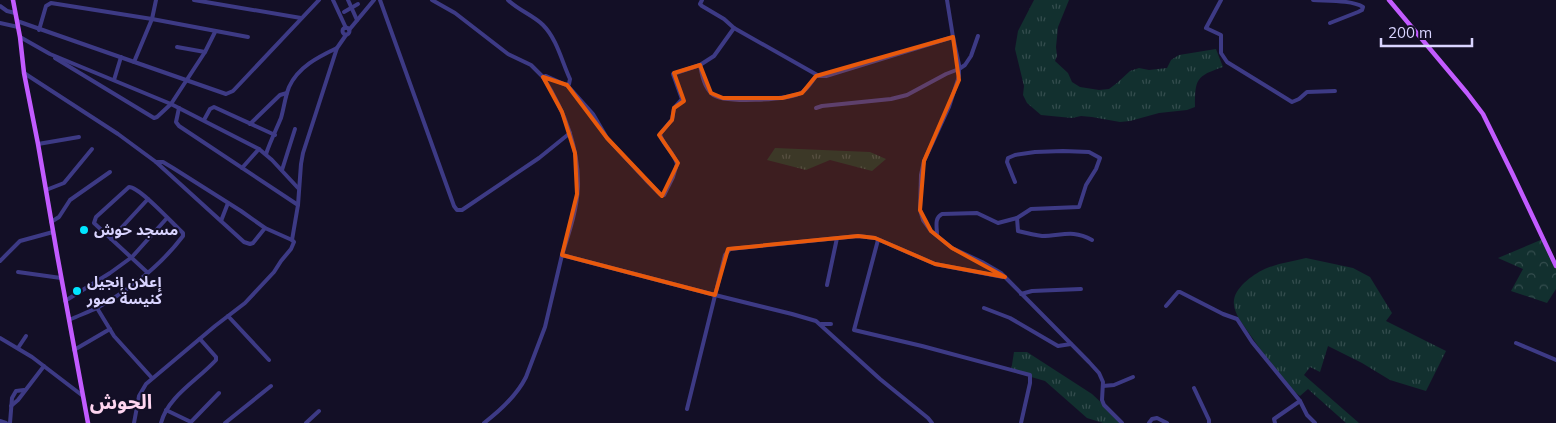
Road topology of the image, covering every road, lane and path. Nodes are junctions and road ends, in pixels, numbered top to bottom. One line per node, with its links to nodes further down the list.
1 (12, 0): 20 (main road)
2 (156, 0): 23 (street)
3 (194, 0): 22 (street)
4 (312, 0): 5 (street)
5 (318, 0): 22 (street)
6 (333, 0): 29 (street)
7 (348, 0): 19 (street)
8 (374, 0): 24 (street)
9 (380, 0): 60 (street)
10 (432, 0): 48 (street)
11 (508, 0): 51 (street)
12 (702, 0): 28 (street)
13 (947, 0): 35 (street)
14 (1221, 0): 52 (street)
15 (1313, 0): 26 (street)
16 (1389, 0): 94 (main road)
17 (358, 4): 19 (street)
18 (0, 6): 20 (street)
19 (351, 8): 21 (street); 24 (street)
20 (15, 12): 27 (main road)
21 (344, 12)
22 (301, 18): 50 (street)
23 (152, 19): 30 (street); 31 (street); 41 (street)
24 (357, 20): 29 (street)
25 (0, 22): 27 (street)
26 (1330, 23)
27 (17, 24): 30 (street); 33 (main road)
28 (734, 28): 42 (street); 47 (street)
29 (347, 29): 37 (street)
30 (39, 30): 40 (street)
31 (215, 32): 34 (street); 38 (street)
32 (978, 36): 43 (street)
33 (20, 37): 39 (street); 45 (main road)
34 (248, 37)
35 (953, 37): 43 (street); 47 (street)
36 (177, 47): 38 (street)
37 (337, 48): 53 (street); 74 (street)
38 (205, 52): 50 (street)
39 (50, 54): 44 (street); 46 (street)
40 (121, 57): 41 (street); 49 (street)
41 (134, 62): 50 (street)
42 (700, 65): 47 (street); 51 (street)
43 (960, 69): 56 (street); 85 (street)
44 (88, 70): 46 (street); 49 (street)
45 (24, 73): 63 (main road); 67 (street)
46 (85, 76): 54 (street)
47 (816, 76)
48 (543, 77): 51 (street); 60 (street)
49 (114, 80): 54 (street)
50 (186, 80): 54 (street)
51 (567, 85)
52 (1335, 91)
53 (287, 93): 58 (street); 61 (street)
54 (171, 104): 55 (street)
55 (179, 108): 57 (street); 69 (street)
56 (816, 108)
57 (204, 120): 58 (street); 65 (street)
58 (250, 124): 61 (street)
59 (295, 129): 70 (street)
60 (570, 133): 91 (street)
61 (275, 135): 66 (street)
62 (79, 138): 63 (street)
63 (38, 144): 75 (main road)
64 (92, 149): 75 (street)
65 (259, 149): 66 (street); 69 (street)
66 (266, 154): 70 (street)
67 (156, 162): 68 (street); 72 (street)
68 (173, 168): 72 (street); 77 (street)
69 (242, 168): 78 (street)
70 (282, 170): 74 (street)
71 (110, 172): 82 (street)
72 (172, 176): 81 (street)
73 (1015, 182): 80 (street)
74 (299, 189): 78 (street)
75 (46, 190): 82 (main road)
76 (148, 199): 79 (street); 87 (street); 87 (street)
77 (228, 203): 81 (street); 83 (street)
78 (298, 205): 88 (street)
79 (168, 218): 92 (street); 96 (street)
80 (1017, 218): 85 (street); 90 (street)
81 (221, 221): 83 (street)
82 (51, 222): 84 (main road)
83 (265, 228): 88 (street)
84 (53, 232): 93 (street); 98 (main road)
85 (937, 235): 97 (street)
86 (837, 238): 89 (street); 99 (street); 102 (street)
87 (111, 239): 92 (street)
88 (292, 240): 107 (street)
89 (878, 240): 97 (street); 148 (street)
90 (1092, 240)
91 (562, 255): 102 (street); 146 (street)
92 (132, 257): 96 (street); 103 (street)
93 (0, 261)
94 (1556, 266)
95 (18, 272): 98 (street)
96 (148, 273): 105 (street)
97 (1005, 277): 101 (street)
98 (61, 278): 103 (main road)
99 (827, 285)
100 (1081, 289): 101 (street)
101 (1021, 294): 116 (street)
102 (715, 296): 109 (street); 132 (street)
103 (66, 300): 108 (main road)
104 (1166, 306): 130 (street)
105 (97, 308): 108 (street); 111 (street)
106 (984, 308): 116 (street)
107 (228, 316): 114 (street); 119 (street)
108 (69, 320): 118 (main road)
109 (821, 324): 110 (street); 147 (street)
110 (831, 324)
111 (110, 329): 118 (street); 123 (street)
112 (26, 336): 117 (street)
113 (0, 338): 117 (street)
114 (200, 339): 123 (street); 133 (street)
115 (1516, 343): 120 (street)
116 (1071, 344): 125 (street)
117 (18, 348): 121 (street)
118 (74, 350): 129 (main road)
119 (268, 360)
120 (1556, 360)
121 (44, 366): 127 (street); 129 (street)
122 (1133, 377): 125 (street)
123 (152, 378): 141 (street)
124 (271, 386): 144 (street)
125 (1104, 386): 149 (street)
126 (1194, 388): 152 (street)
127 (24, 390): 131 (street); 131 (street)
128 (219, 393): 137 (street)
129 (83, 396): 136 (main road)
130 (1300, 401): 153 (street); 154 (street)
131 (11, 406): 139 (street)
132 (687, 409)
133 (166, 410): 137 (street); 142 (street)
134 (319, 412): 145 (street)
135 (0, 420): 138 (street)
136 (88, 420): 140 (street)
137 (190, 422): 143 (street)
138 (6, 423)
139 (10, 423)
140 (84, 423)
141 (134, 423)
142 (161, 423)
143 (196, 423)
144 (226, 423)
145 (306, 423)
146 (484, 423)
147 (932, 423)
148 (1021, 423)
149 (1122, 423)
150 (1149, 423): 151 (street)
151 (1167, 423)
152 (1209, 423)
153 (1275, 423)
154 (1315, 423)

